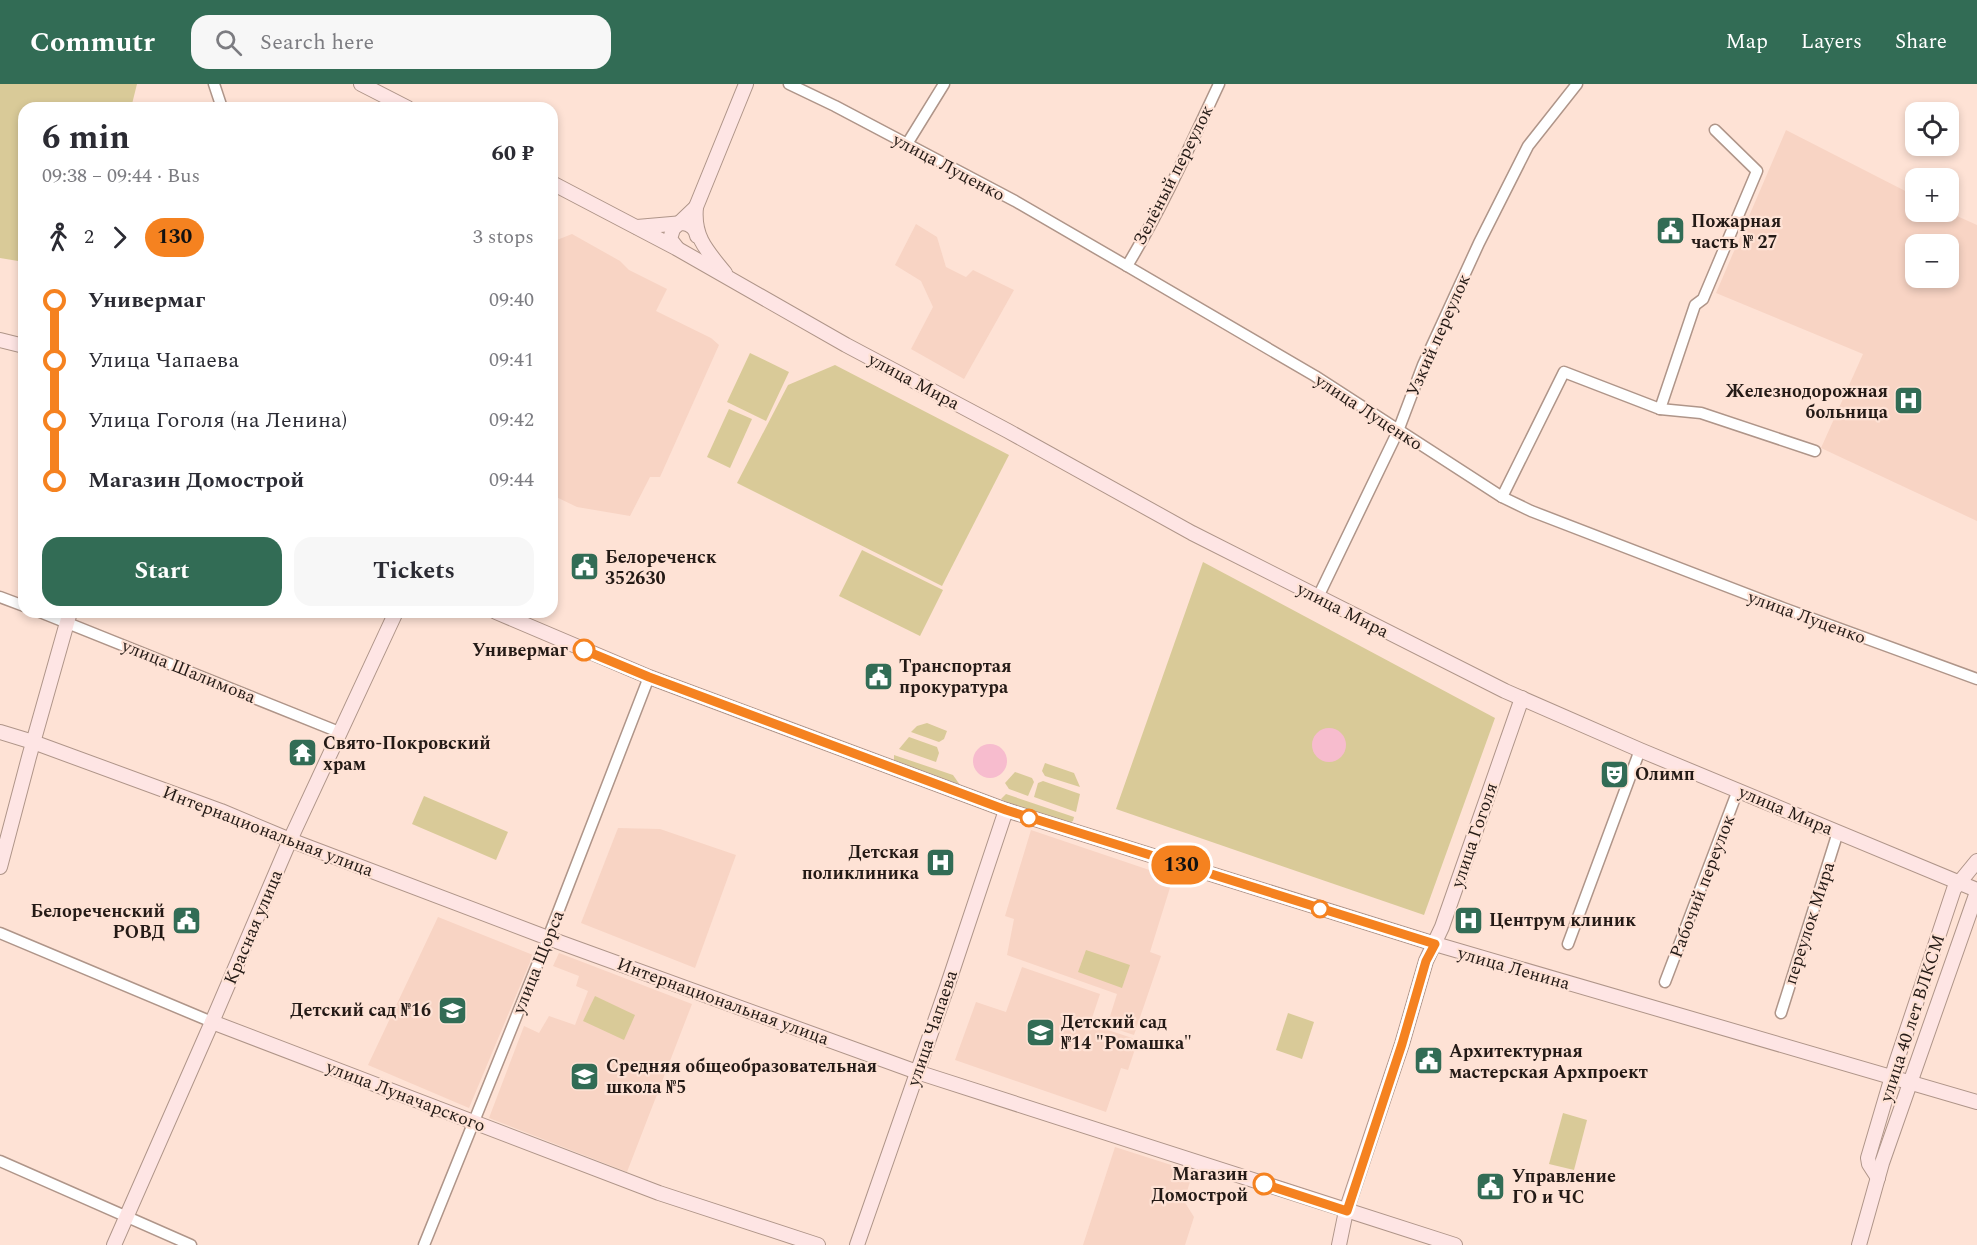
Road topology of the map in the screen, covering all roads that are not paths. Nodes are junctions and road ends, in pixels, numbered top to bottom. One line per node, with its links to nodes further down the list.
1 (214, 84): 8 (street)
2 (361, 84): 9 (street)
3 (746, 84): 13 (street)
4 (789, 84): 11 (street, улица Луценко)
5 (944, 84): 11 (street)
6 (1218, 84): 18 (street, Зелёный переулок)
7 (1577, 84): 23 (street, Узкий переулок)
8 (220, 102)
9 (396, 102)
10 (1715, 130): 22 (street)
11 (907, 144): 18 (street, улица Луценко)
12 (558, 186): 15 (street, улица Мира)
13 (696, 207): 14 (street); 16 (street)
14 (677, 225): 15 (street); 16 (street); 17 (street)
15 (636, 227): 17 (street, улица Мира)
16 (697, 234): 17 (street); 19 (street, улица Мира)
17 (676, 248): 19 (street, улица Мира)
18 (1127, 266): 23 (street, улица Луценко)
19 (733, 282): 27 (street, улица Мира)
20 (0, 340): 21 (street)
21 (18, 344)
22 (1660, 409): 24 (street); 25 (street)
23 (1398, 431): 25 (street, улица Луценко); 27 (street, Узкий переулок)
24 (1815, 452)
25 (1502, 497): 35 (street, улица Луценко)
26 (0, 597): 28 (street)
27 (1318, 597): 36 (street, улица Мира)
28 (18, 604)
29 (69, 618): 39 (street)
30 (71, 618): 38 (street, улица Шалимова)
31 (393, 618): 38 (street, Красная улица)
32 (510, 618): 34 (street, улица Ленина)
33 (528, 618): 34 (street, улица Ленина)
34 (649, 677): 42 (street, улица Ленина); 51 (street, улица Щорса)
35 (1977, 679)
36 (1522, 698): 40 (street, улица Мира); 52 (street, улица Гоголя)
37 (0, 732): 39 (street, Интернациональная улица)
38 (339, 732): 44 (street, Красная улица)
39 (33, 742): 44 (street, Интернациональная улица); 46 (street)
40 (1640, 750): 41 (street, улица Мира); 53 (street)
41 (1738, 790): 43 (street, улица Мира); 54 (street, Рабочий переулок)
42 (1006, 810): 52 (street, улица Ленина); 57 (street, улица Чапаева)
43 (1838, 832): 48 (street, улица Мира); 55 (street, переулок Мира)
44 (290, 840): 51 (street, Интернациональная улица); 56 (street, Красная улица)
45 (1977, 862): 47 (street, улица 40 лет ВЛКСМ); 48 (street, улица 40 лет ВЛКСМ)
46 (0, 867)
47 (1977, 876)
48 (1958, 882): 49 (street, улица Мира); 58 (street, улица 40 лет ВЛКСМ)
49 (1977, 891): 59 (street, улица 40 лет ВЛКСМ)
50 (0, 933): 56 (street, улица Луначарского)
51 (548, 938): 57 (street, Интернациональная улица); 61 (street, улица Щорса)
52 (1435, 944): 58 (street, улица Ленина); 64 (street, улица Гоголя)
53 (1568, 944)
54 (1665, 982)
55 (1781, 1013)
56 (213, 1022): 61 (street, улица Луначарского); 65 (street, Красная улица)
57 (917, 1072): 64 (street, Интернациональная улица); 70 (street, улица Чапаева)
58 (1892, 1077): 59 (street, улица Ленина); 63 (street, улица 40 лет ВЛКСМ)
59 (1911, 1083): 60 (street, улица Ленина); 63 (street, улица 40 лет ВЛКСМ)
60 (1977, 1102)
61 (475, 1123): 68 (street, улица Щорса); 69 (street, улица Луначарского)
62 (0, 1161): 65 (street)
63 (1878, 1178): 73 (street, улица 40 лет ВЛКСМ)
64 (1347, 1211): 71 (street, улица Гоголя); 72 (street, Интернациональная улица)
65 (126, 1218): 66 (street, Красная улица); 67 (street)
66 (114, 1245)
67 (191, 1245)
68 (424, 1245)
69 (818, 1245)
70 (857, 1245)
71 (1339, 1245)
72 (1455, 1245)
73 (1859, 1245)

